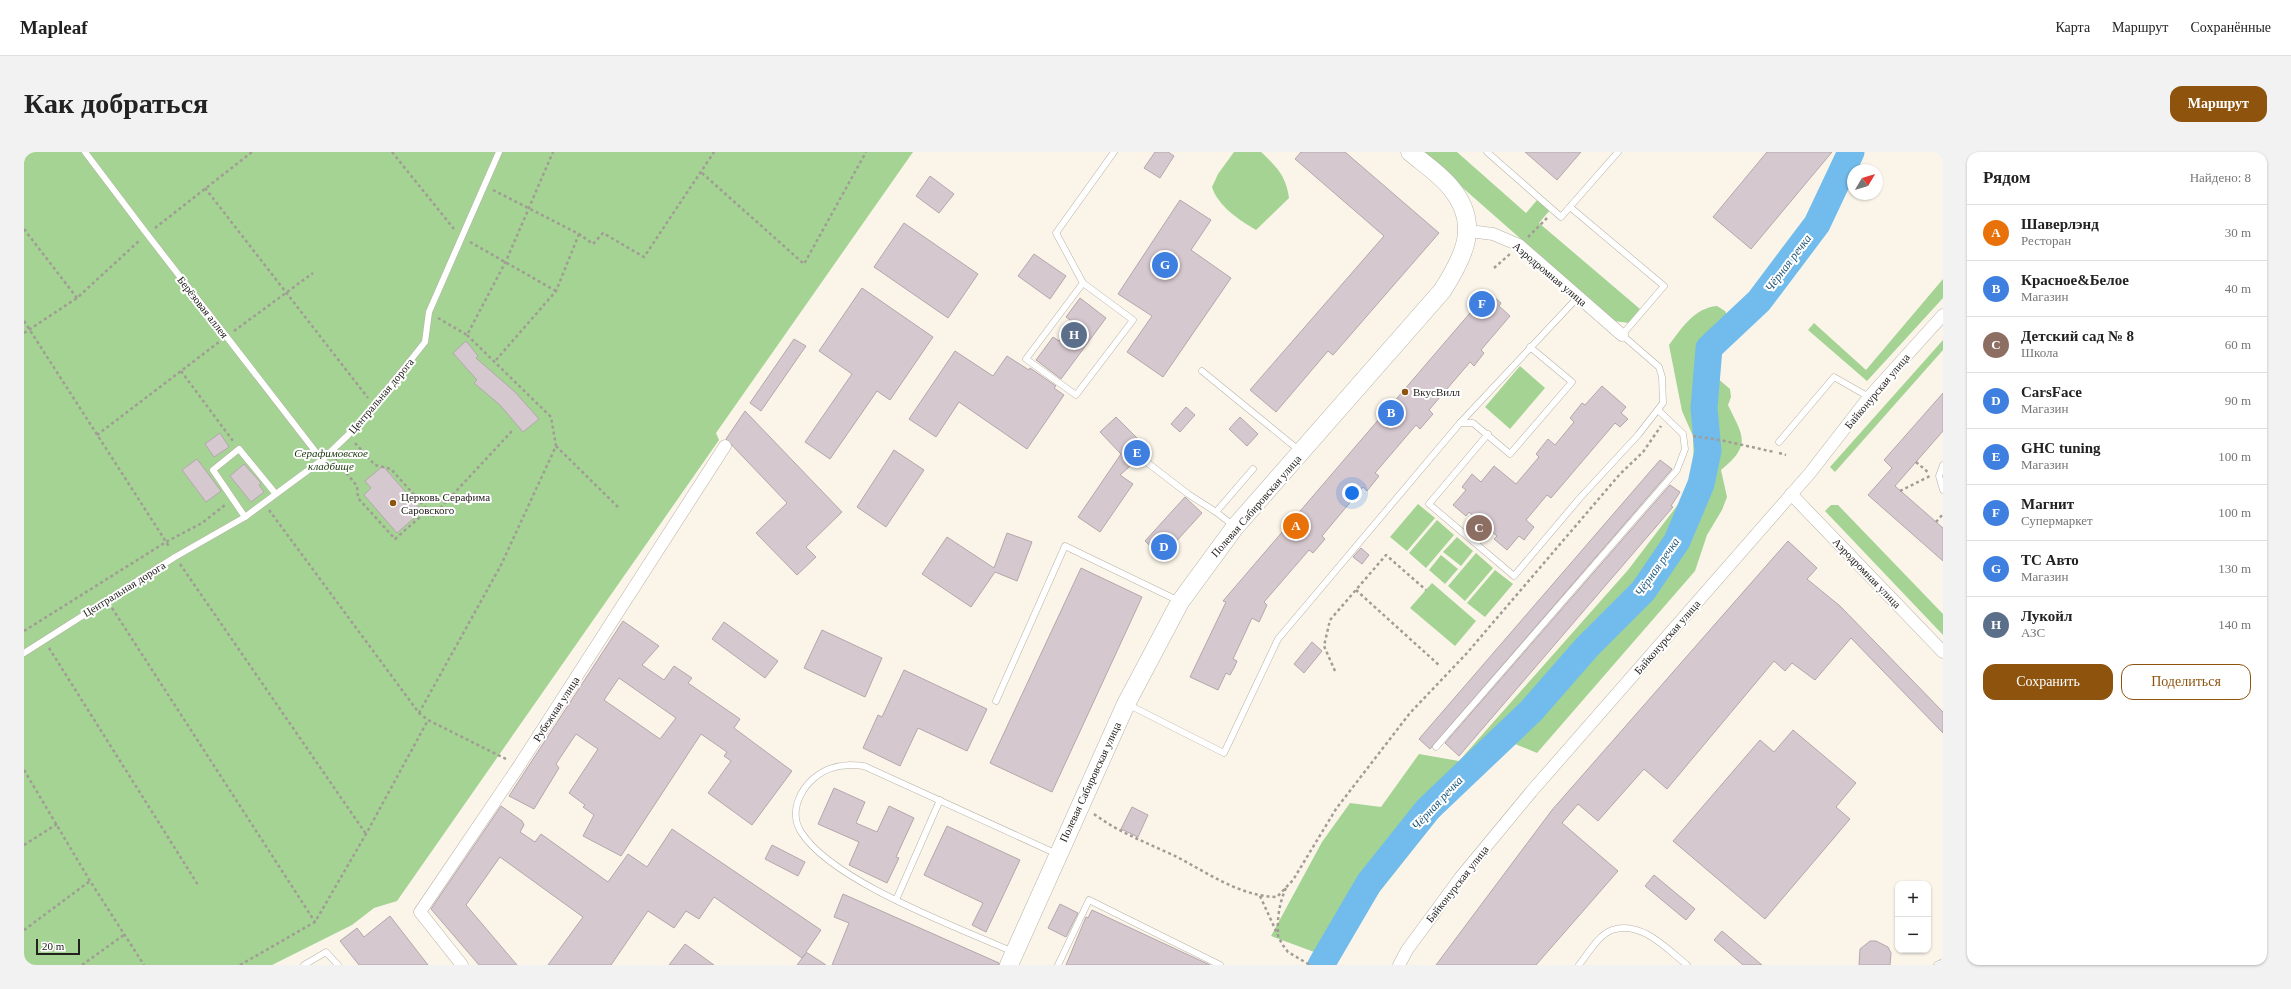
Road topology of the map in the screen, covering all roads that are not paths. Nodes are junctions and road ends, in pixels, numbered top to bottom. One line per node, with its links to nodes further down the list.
1 (85, 152): 23 (lane, Берёзовая аллея)
2 (499, 152): 23 (lane, Центральная дорога)
3 (1114, 152): 9 (lane)
4 (1410, 152): 8 (street)
5 (1487, 152): 7 (lane)
6 (1618, 152): 7 (lane)
7 (1570, 207): 12 (lane)
8 (1469, 231): 10 (street, Аэродромная улица); 21 (street, Полевая Сабировская улица)
9 (1083, 283): 9 (lane)
10 (1578, 297): 12 (street, Аэродромная улица); 13 (lane)
11 (1943, 315): 15 (street, Байконурская улица)
12 (1622, 335): 16 (lane)
13 (1530, 347): 17 (lane); 18 (lane)
14 (1202, 371): 21 (lane)
15 (1869, 397): 19 (lane); 28 (street, Байконурская улица)
16 (1658, 410): 18 (lane); 37 (lane)
17 (1460, 423): 18 (lane); 36 (lane)
18 (1488, 434)
19 (1779, 442)
20 (726, 446): 45 (street, Рубежная улица)
21 (1302, 453): 31 (street, Полевая Сабировская улица)
22 (1140, 457): 29 (lane)
23 (322, 460): 27 (lane, Центральная дорога)
24 (1943, 465): 26 (lane)
25 (1253, 469): 29 (lane)
26 (1943, 490)
27 (275, 493): 30 (lane, Центральная дорога); 30 (lane)
28 (1791, 494): 34 (street, Аэродромная улица); 48 (street, Байконурская улица)
29 (1216, 512): 31 (lane)
30 (245, 517): 33 (lane, Центральная дорога)
31 (1235, 527): 32 (street, Полевая Сабировская улица)
32 (1180, 602): 35 (lane); 36 (street, Полевая Сабировская улица)
33 (24, 652)
34 (1943, 652)
35 (996, 701)
36 (1126, 704): 39 (street, Полевая Сабировская улица)
37 (1436, 747)
38 (940, 800): 39 (lane); 40 (lane); 40 (lane)
39 (1057, 854): 41 (street, Полевая Сабировская улица)
40 (896, 900): 41 (lane)
41 (1012, 961)
42 (1943, 962): 51 (lane)
43 (304, 965): 44 (lane)
44 (338, 965)
45 (462, 965)
46 (1058, 965): 47 (lane)
47 (1220, 965)
48 (1399, 965)
49 (1579, 965): 50 (lane)
50 (1687, 965)
51 (1937, 965)

